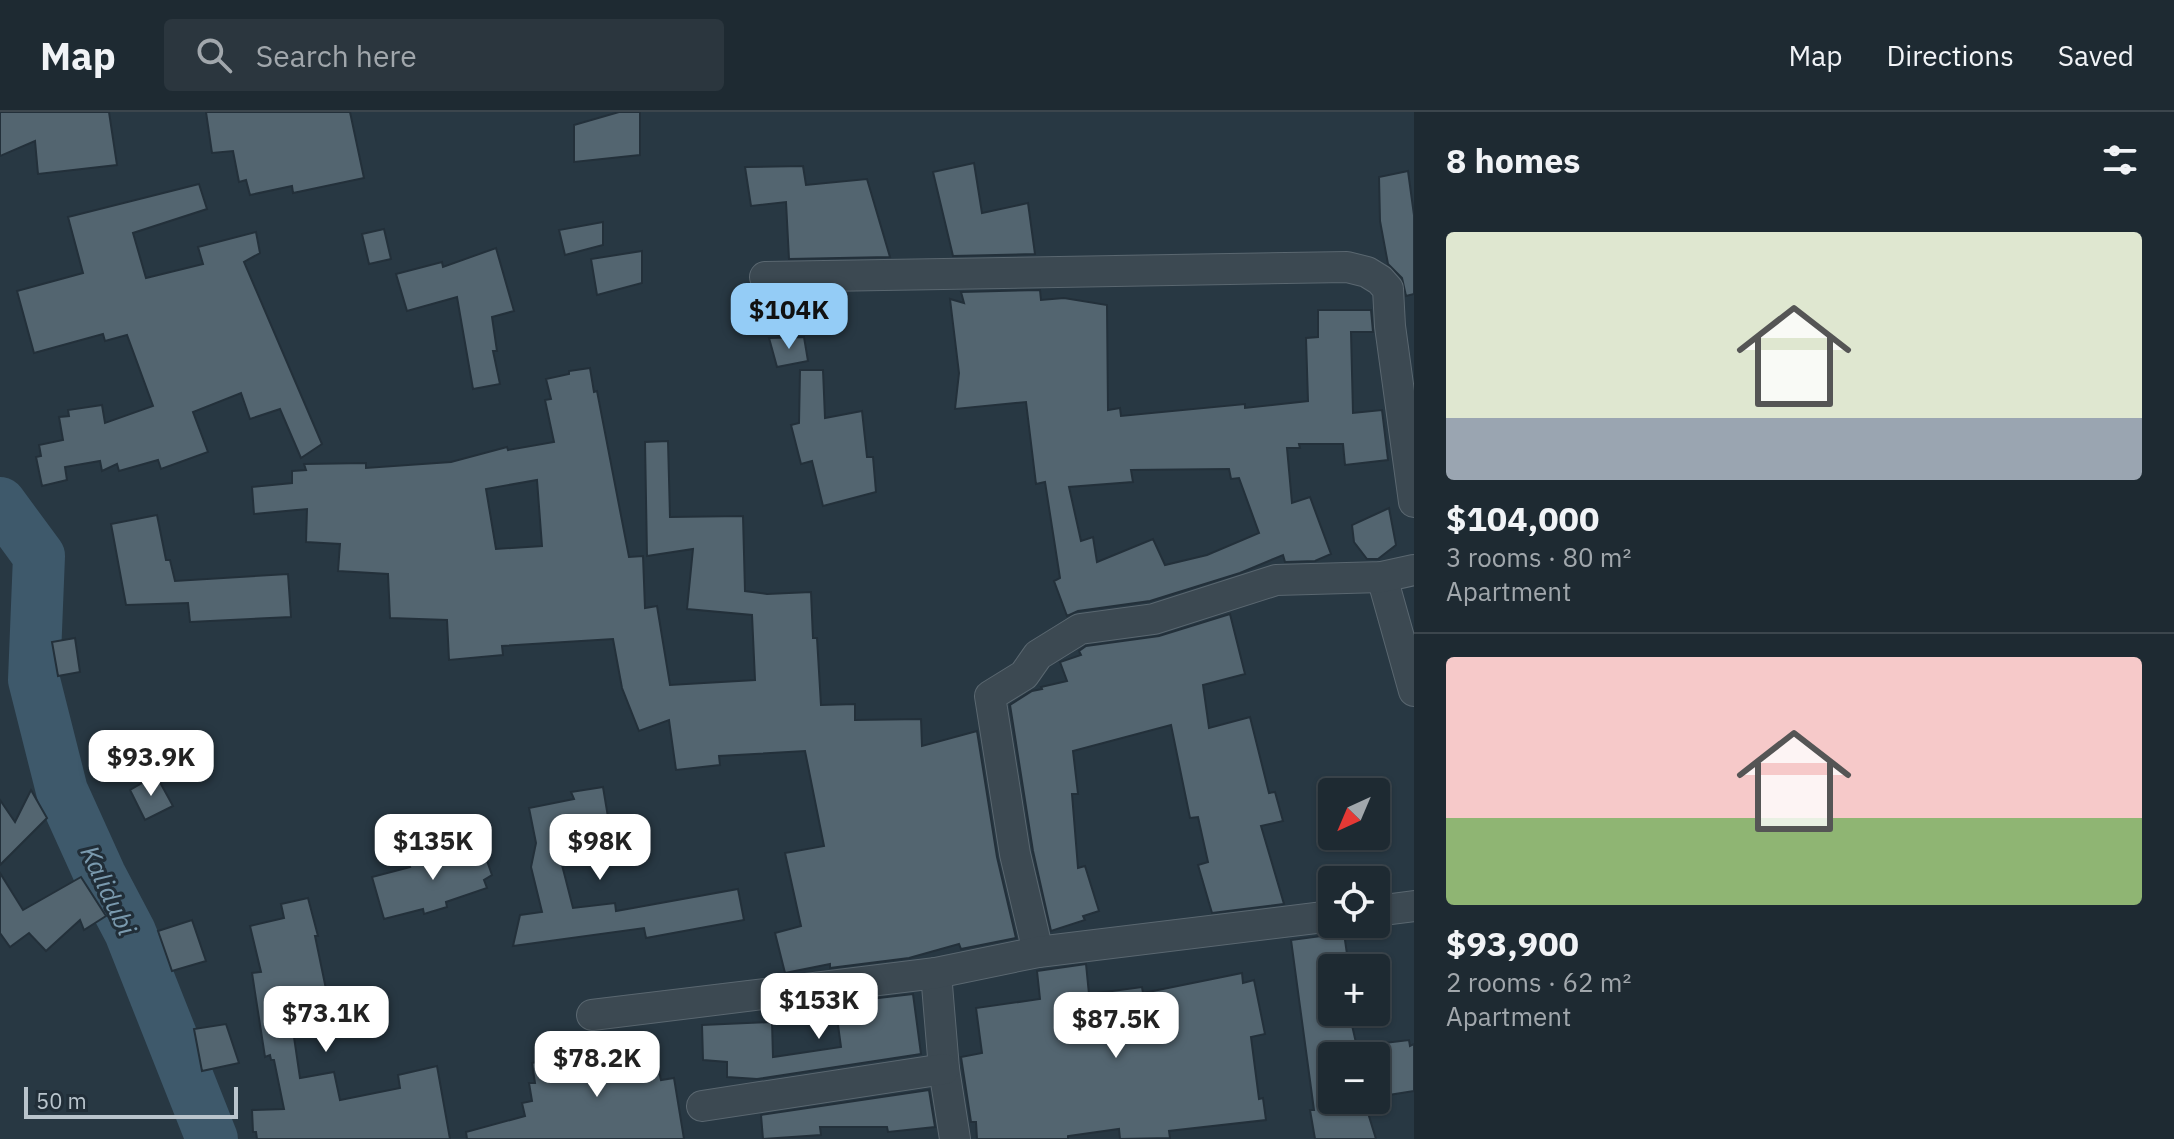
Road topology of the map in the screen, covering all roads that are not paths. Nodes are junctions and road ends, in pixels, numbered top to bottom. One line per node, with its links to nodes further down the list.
1 (765, 277): 2 (street)
2 (1408, 404): 3 (street)
3 (1414, 502)
4 (1414, 570): 5 (street)
5 (1382, 577): 6 (street); 10 (street)
6 (1414, 691)
7 (1414, 906): 8 (street)
8 (1390, 909)
9 (1318, 918): 10 (street)
10 (1038, 952): 11 (street)
11 (936, 973): 12 (street); 13 (street)
12 (592, 1015)
13 (944, 1069): 14 (street); 15 (street)
14 (702, 1106)
15 (955, 1139)

